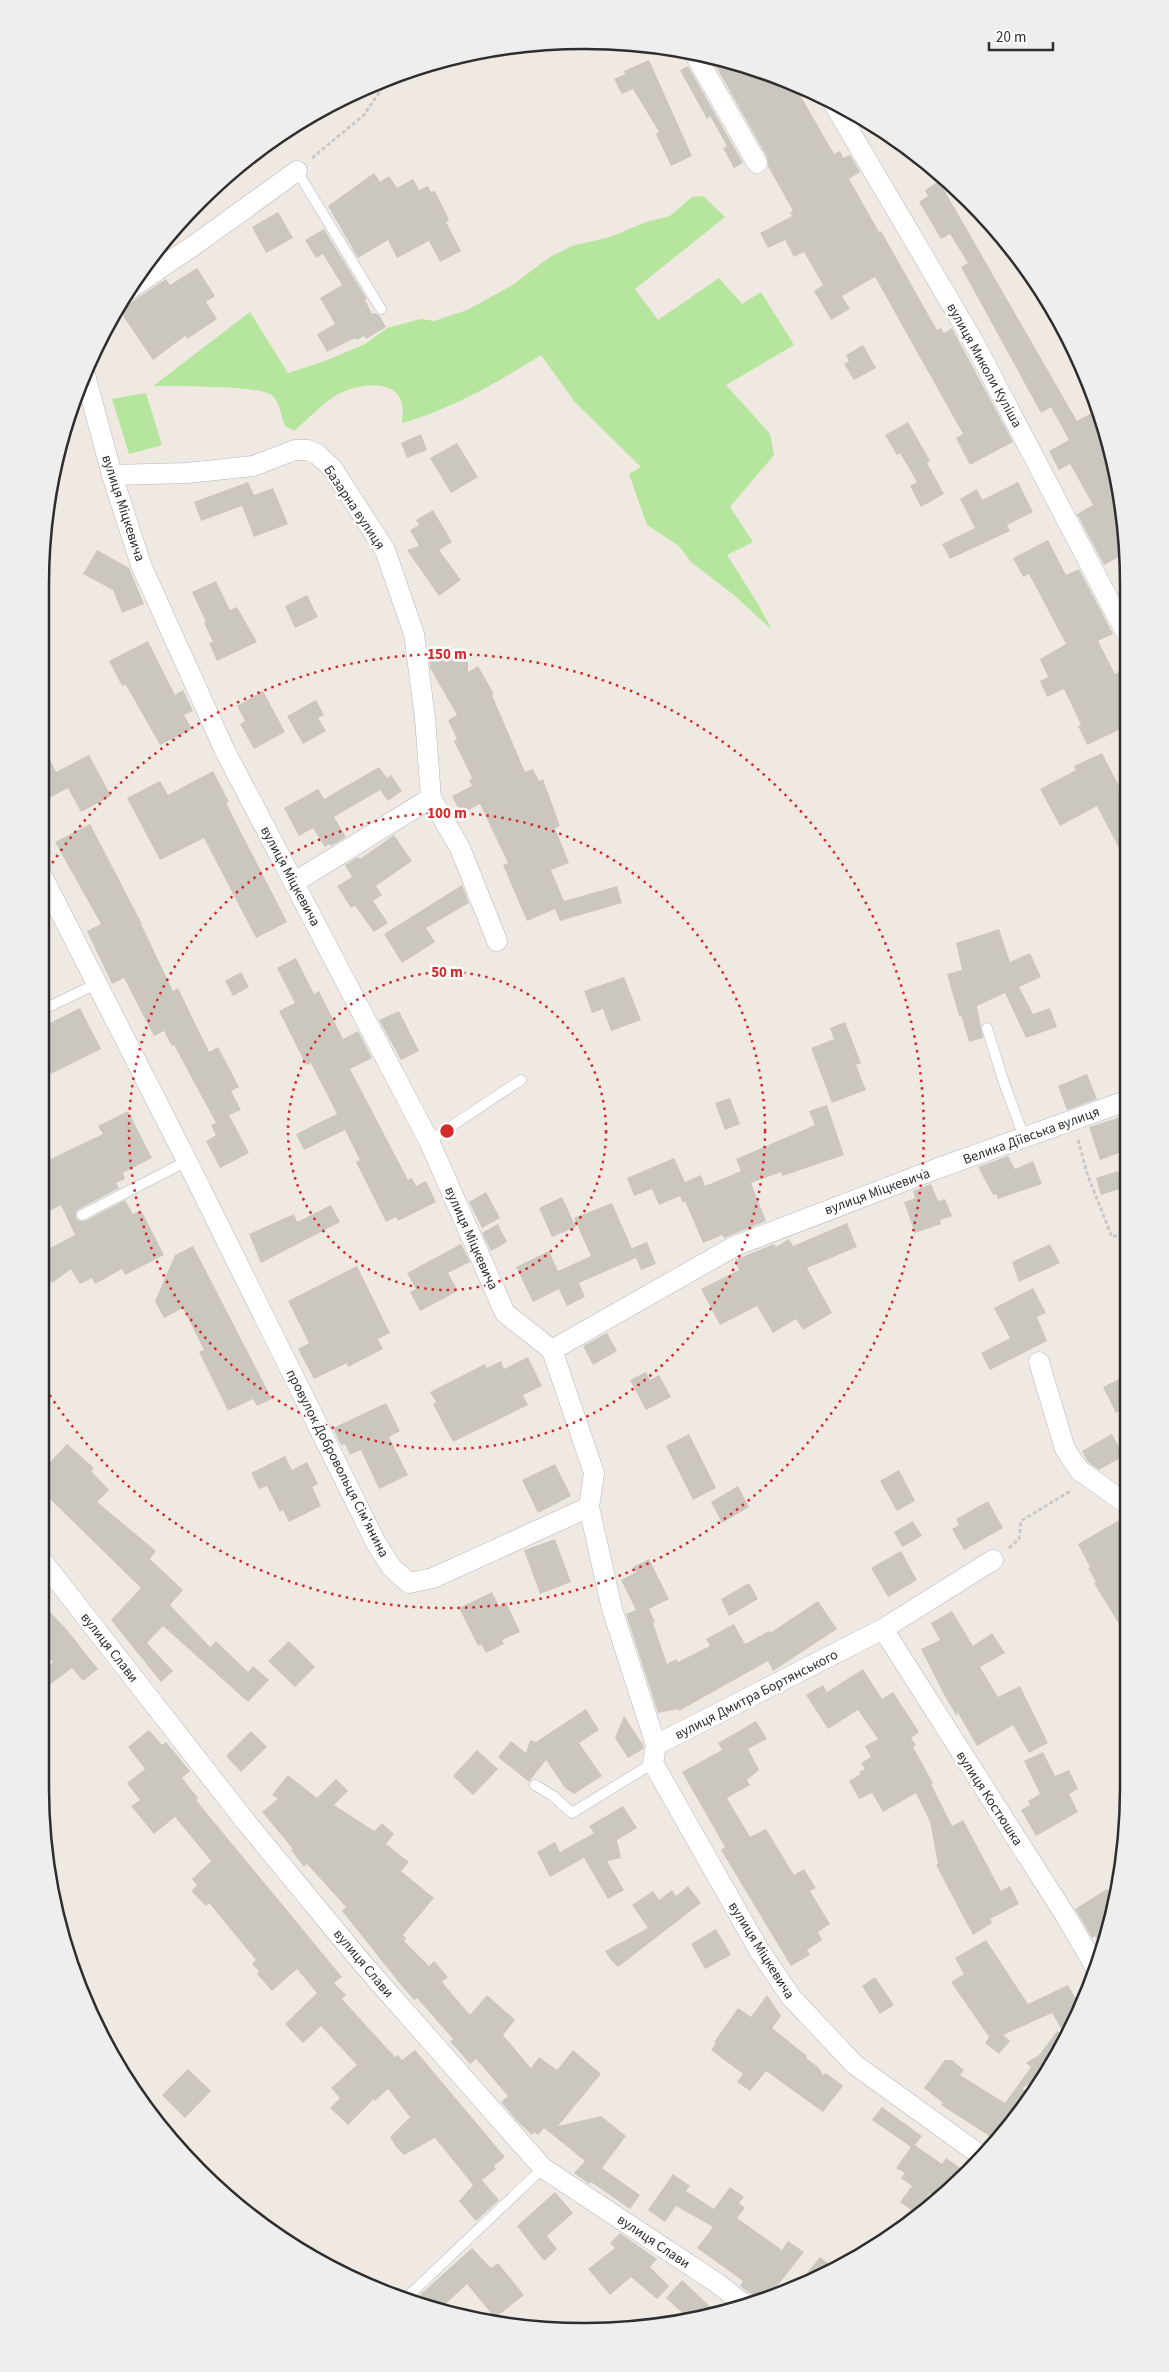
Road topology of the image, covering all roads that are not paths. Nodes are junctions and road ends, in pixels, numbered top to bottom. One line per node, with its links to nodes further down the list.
1 (699, 61): 3 (street)
2 (838, 114): 9 (street, вулиця Миколи Куліша)
3 (757, 163)
4 (297, 171): 5 (street); 6 (lane)
5 (145, 279)
6 (382, 309)
7 (88, 385): 8 (street, вулиця Міцкевича)
8 (112, 476): 10 (street, Базарна вулиця); 11 (street, вулиця Міцкевича)
9 (1120, 621)
10 (431, 798): 11 (street); 13 (street, Базарна вулиця)
11 (295, 882): 20 (street, вулиця Міцкевича)
12 (49, 890): 14 (street, провулок Добровольця Сім'янина)
13 (496, 941)
14 (96, 984): 15 (lane); 21 (street, провулок Добровольця Сім'янина)
15 (49, 1007)
16 (987, 1028): 19 (lane)
17 (521, 1080): 20 (lane)
18 (1120, 1103): 19 (street, Велика Діївська вулиця)
19 (1024, 1137): 22 (street, Велика Діївська вулиця)
20 (429, 1141): 24 (street, вулиця Міцкевича)
21 (187, 1161): 23 (lane); 27 (street, провулок Добровольця Сім'янина)
22 (936, 1169): 24 (street, вулиця Міцкевича)
23 (82, 1215)
24 (552, 1350): 27 (street, вулиця Міцкевича)
25 (1039, 1362): 26 (street)
26 (1120, 1498)
27 (588, 1507): 31 (street, вулиця Міцкевича)
28 (993, 1560): 30 (street, вулиця Дмитра Бортянського)
29 (49, 1569): 35 (street, вулиця Слави)
30 (883, 1629): 31 (street, вулиця Дмитра Бортянського); 33 (street, вулиця Костюшка)
31 (654, 1754): 32 (lane, вулиця Дмитра Бортянського); 34 (street, вулиця Міцкевича)
32 (535, 1785)
33 (1092, 1961)
34 (976, 2152)
35 (543, 2168): 36 (lane); 37 (street, вулиця Слави)
36 (410, 2294)
37 (739, 2300)

